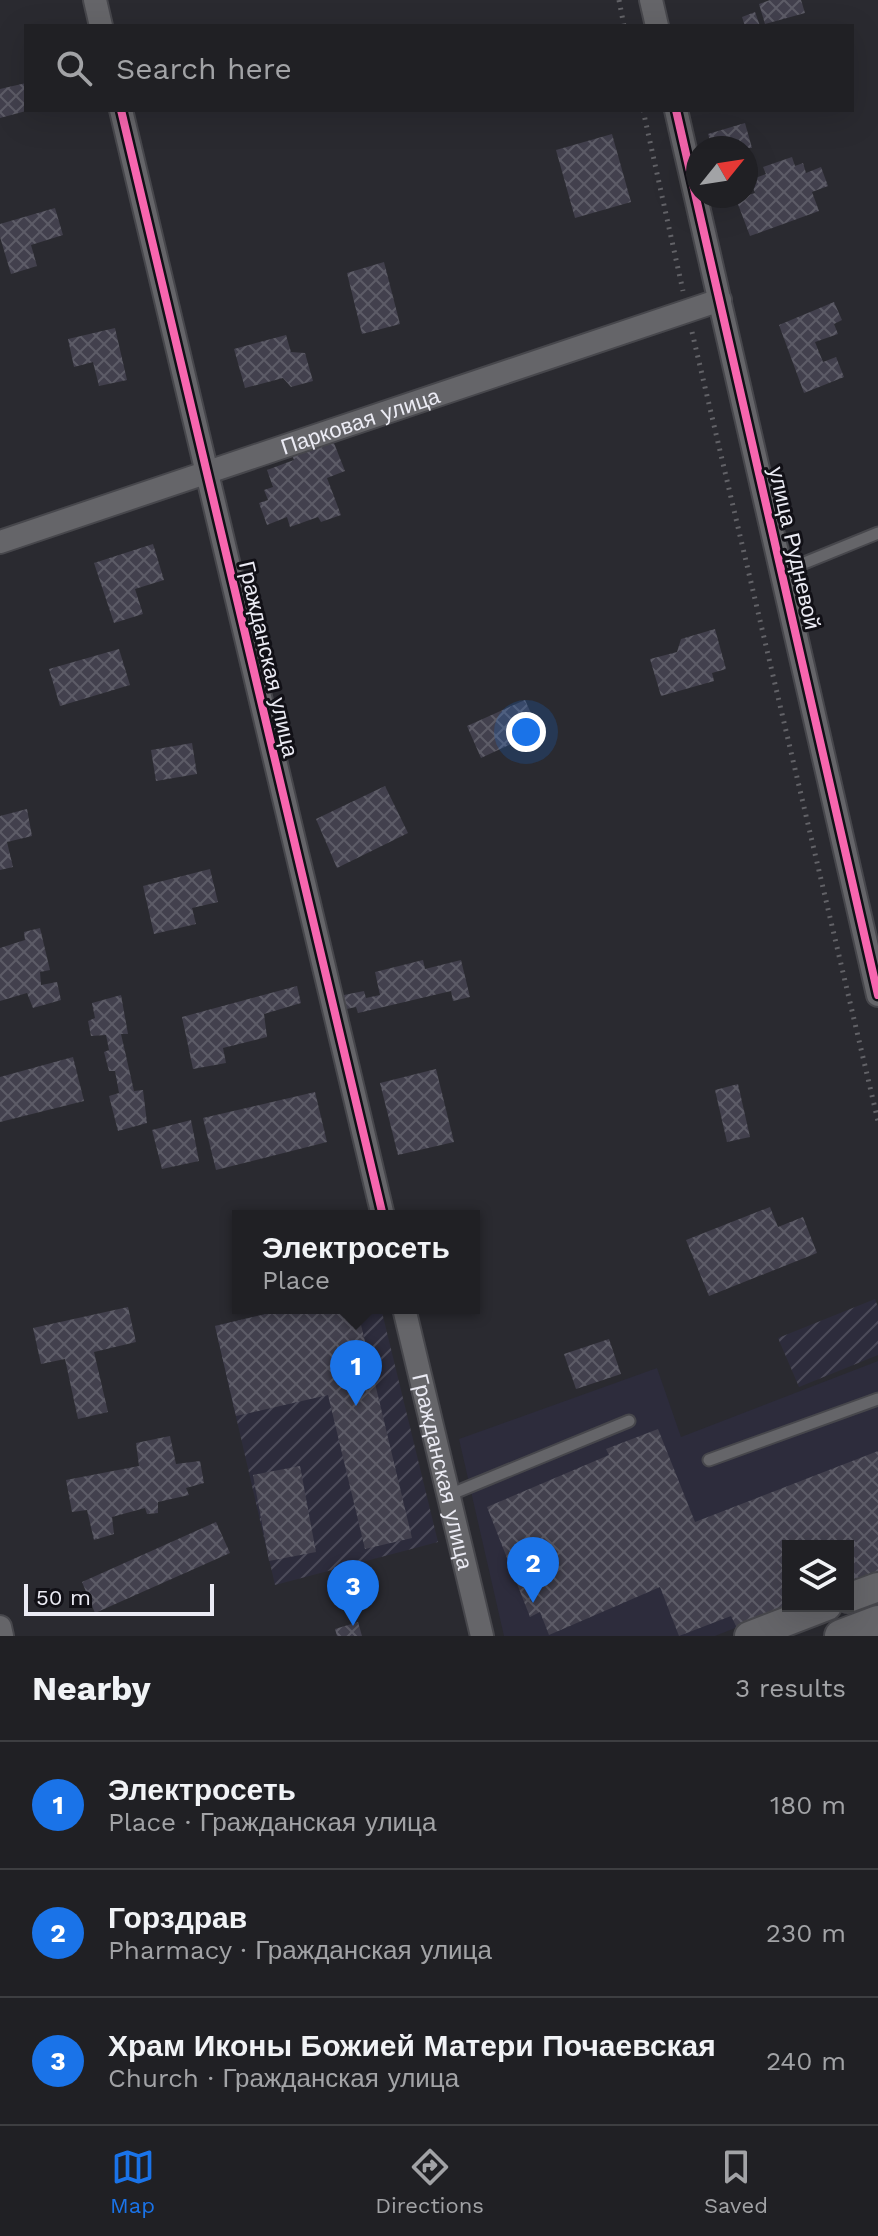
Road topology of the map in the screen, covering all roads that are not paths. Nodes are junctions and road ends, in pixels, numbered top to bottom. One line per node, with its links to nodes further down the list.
1 (95, 0): 3 (street)
2 (651, 0): 4 (street)
3 (101, 24)
4 (657, 24)
5 (121, 112): 8 (street, Гражданская улица)
6 (676, 112): 7 (street, улица Рудневой)
7 (720, 300): 8 (street, Парковая улица); 11 (street, улица Рудневой)
8 (207, 472): 10 (street, Парковая улица); 13 (street, Гражданская улица)
9 (878, 533): 11 (lane)
10 (0, 542)
11 (782, 572): 12 (street, улица Рудневой)
12 (878, 995)
13 (382, 1210)
14 (405, 1314): 18 (street, Гражданская улица)
15 (878, 1399): 17 (lane)
16 (629, 1421): 18 (lane)
17 (709, 1460)
18 (449, 1495): 25 (street, Гражданская улица)
19 (878, 1587): 20 (street)
20 (854, 1596)
21 (811, 1612): 26 (street)
22 (878, 1622): 27 (main road)
23 (0, 1627): 24 (street)
24 (2, 1636)
25 (482, 1636)
26 (749, 1636)
27 (841, 1636)

